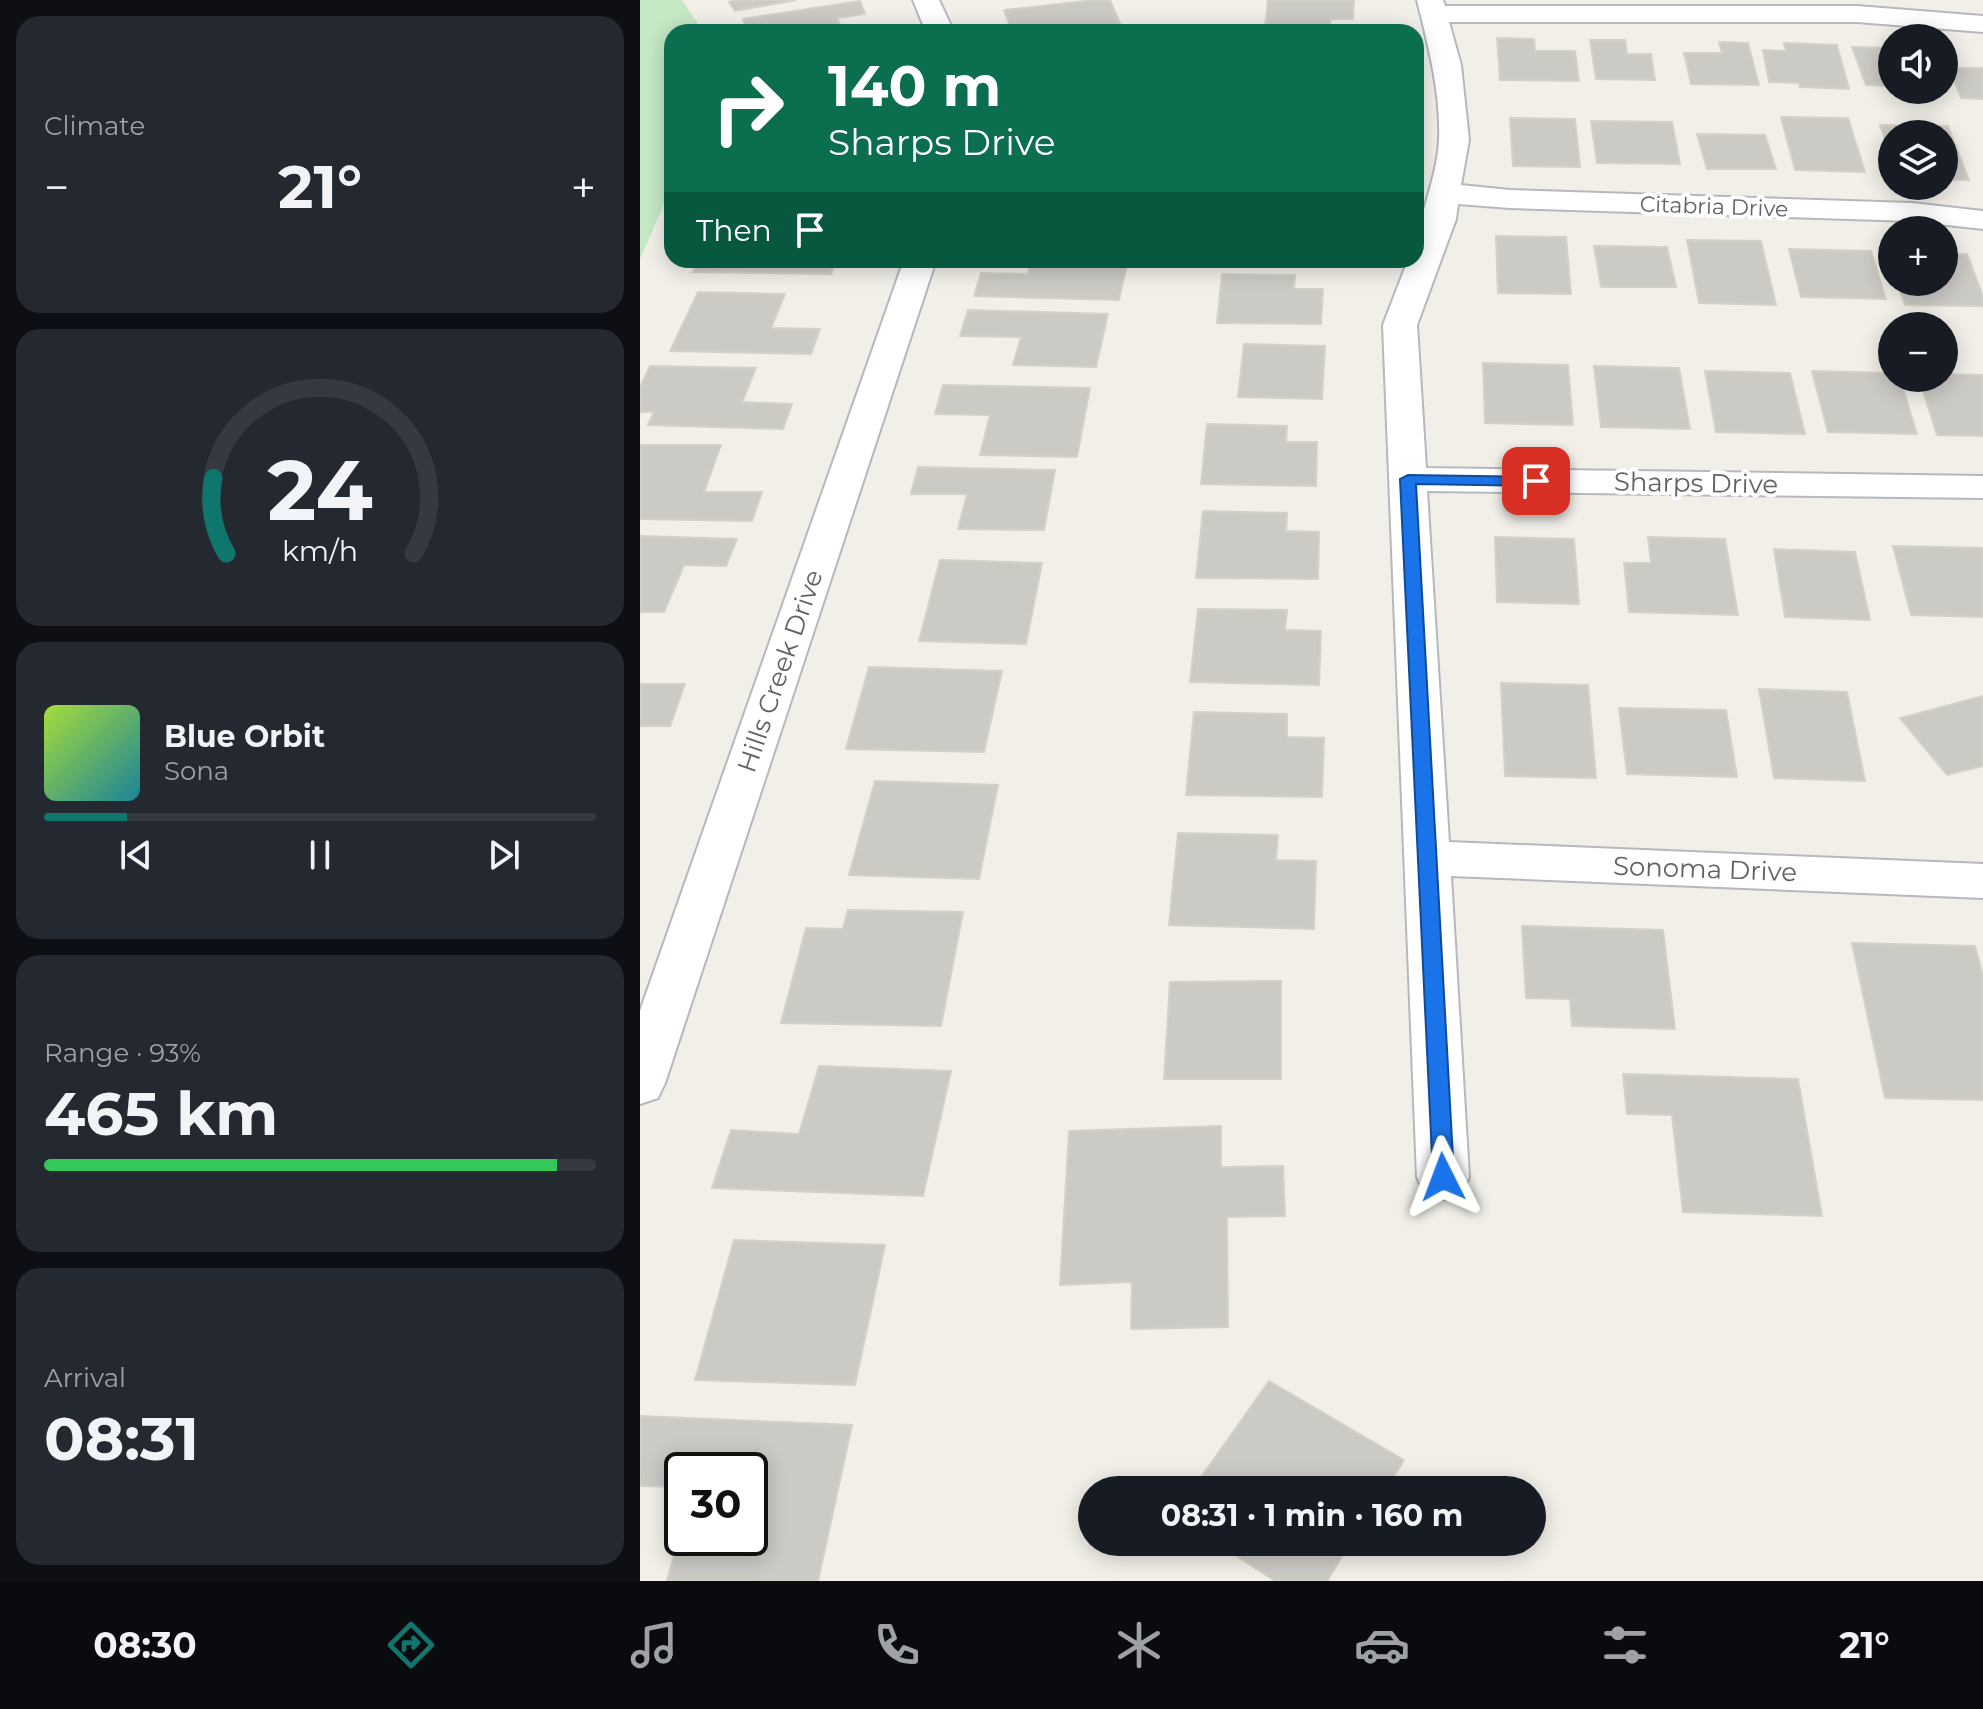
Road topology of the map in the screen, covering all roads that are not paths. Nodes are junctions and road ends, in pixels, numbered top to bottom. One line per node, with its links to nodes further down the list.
1 (926, 0): 3 (street)
2 (1432, 7): 4 (street); 5 (street)
3 (936, 24)
4 (1983, 24)
5 (1444, 193): 6 (street, Citabria Drive); 7 (street)
6 (1983, 220)
7 (1424, 261)
8 (917, 268): 14 (street, Hills Creek Drive)
9 (1422, 268): 10 (street)
10 (1408, 479): 11 (street, Sharps Drive); 12 (street)
11 (1983, 487)
12 (1427, 858): 13 (street, Sonoma Drive); 15 (street)
13 (1983, 881)
14 (640, 1083)
15 (1443, 1177)

